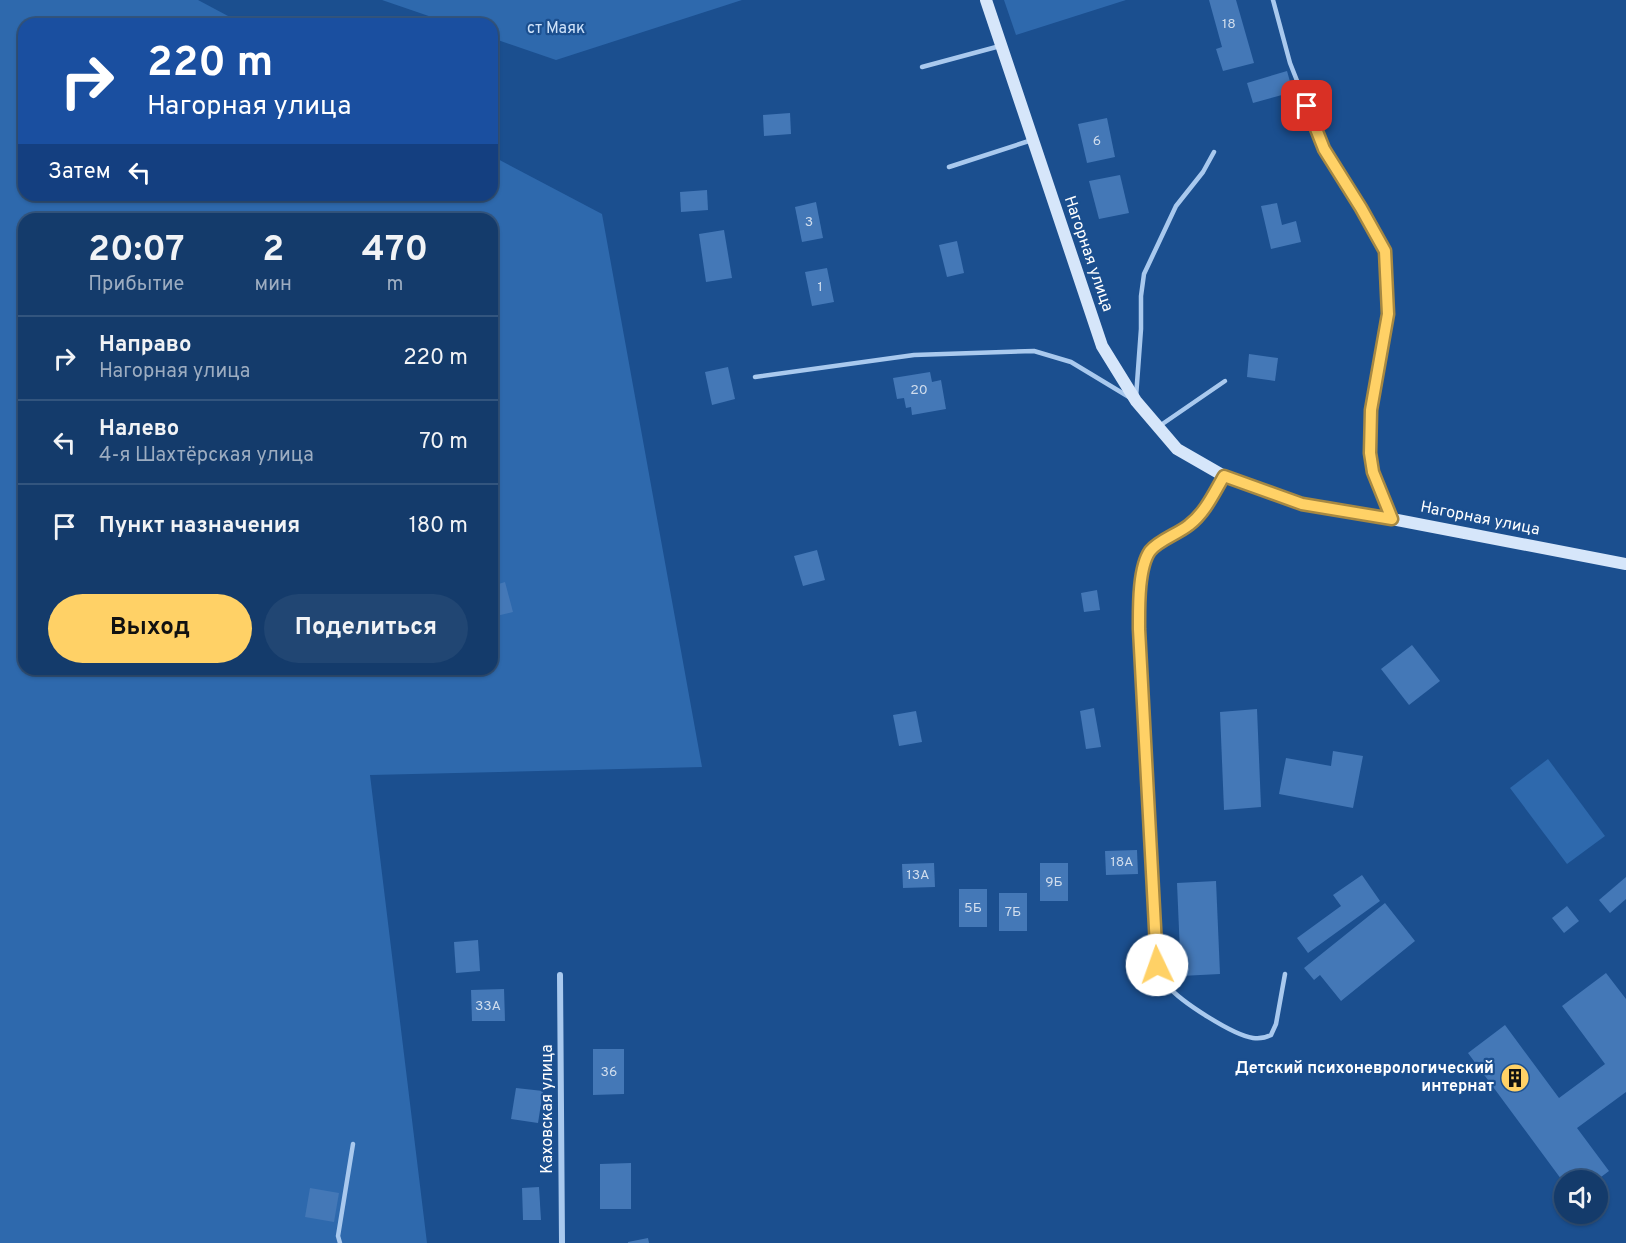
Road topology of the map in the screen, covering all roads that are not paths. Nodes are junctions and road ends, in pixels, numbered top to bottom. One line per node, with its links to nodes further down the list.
1 (986, 0): 3 (main road, Нагорная улица)
2 (1273, 0): 13 (lane)
3 (1000, 46): 4 (lane); 5 (main road, Нагорная улица)
4 (922, 67)
5 (1032, 140): 7 (lane); 10 (main road, Нагорная улица)
6 (1214, 152): 10 (lane)
7 (949, 168)
8 (755, 377): 10 (lane)
9 (1224, 381): 11 (lane)
10 (1136, 400): 11 (main road, Нагорная улица)
11 (1158, 427): 12 (main road, Нагорная улица)
12 (1224, 476): 13 (main road, Нагорная улица); 15 (lane)
13 (1392, 519): 14 (main road, Нагорная улица)
14 (1626, 564)
15 (1285, 974)
16 (560, 975): 19 (street, Каховская улица)
17 (353, 1144): 18 (lane)
18 (340, 1243)
19 (562, 1243)

